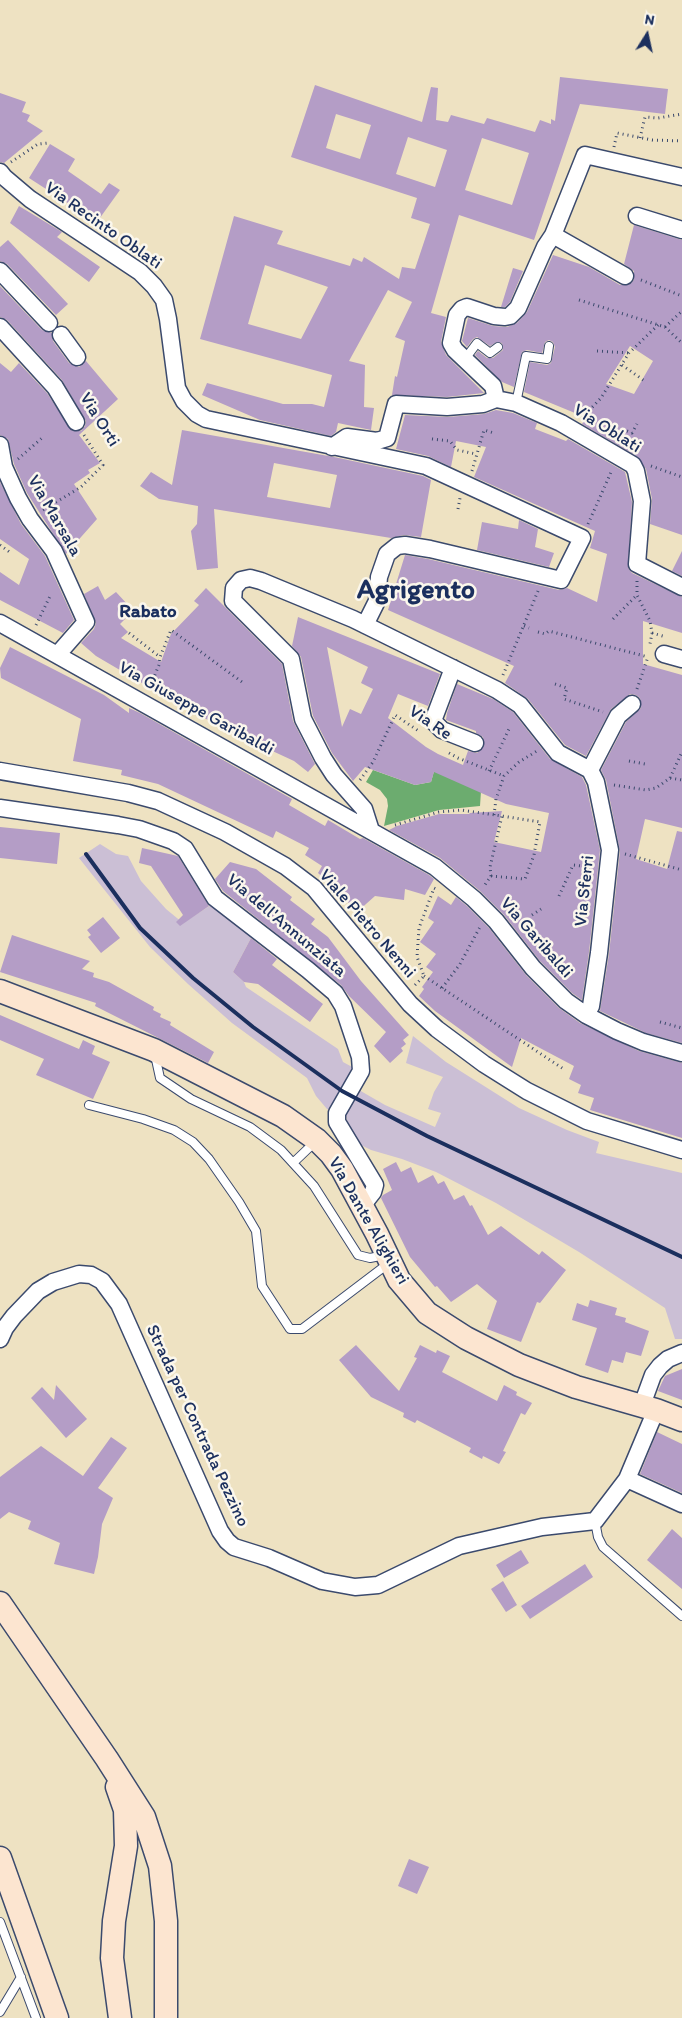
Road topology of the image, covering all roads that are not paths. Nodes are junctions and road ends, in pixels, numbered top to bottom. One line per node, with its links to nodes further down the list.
1 (1, 177): 19 (street, Via Recinto Oblati)
2 (682, 177): 5 (street)
3 (637, 216): 4 (street)
4 (682, 230)
5 (549, 241): 7 (street); 14 (street)
6 (0, 271): 8 (street)
7 (625, 276)
8 (48, 322)
9 (0, 327): 17 (street, Via Orti)
10 (61, 335): 13 (street)
11 (549, 346): 15 (lane)
12 (498, 347): 14 (lane)
13 (76, 357)
14 (465, 359): 16 (street)
15 (518, 396): 16 (street, Via Oblati); 20 (street, Via Oblati)
16 (496, 399): 19 (street, Via Oblati)
17 (76, 422)
18 (0, 445): 23 (street, Via Marsala)
19 (332, 447): 21 (street, Via Recinto Oblati)
20 (682, 587)
21 (365, 625): 26 (street); 32 (street)
22 (1, 626): 23 (street, Via Giuseppe Garibaldi)
23 (58, 654): 32 (street, Via Giuseppe Garibaldi)
24 (656, 656): 25 (street)
25 (682, 659)
26 (453, 668): 28 (street); 30 (street)
27 (632, 704): 30 (street)
28 (475, 743)
29 (0, 771): 39 (street, Viale Pietro Nenni)
30 (593, 776): 34 (street, Via Sferri)
31 (0, 808): 41 (street, Via dell'Annunziata)
32 (378, 835): 34 (street, Via Garibaldi)
33 (0, 991): 35 (main road, Via Dante Alighieri)
34 (586, 1015): 36 (street, Via Garibaldi)
35 (154, 1050): 38 (main road, Via Dante Alighieri); 40 (lane)
36 (682, 1052)
37 (89, 1105): 42 (lane)
38 (317, 1140): 40 (lane); 41 (main road, Via Dante Alighieri)
39 (682, 1150)
40 (293, 1163): 42 (lane)
41 (362, 1206): 42 (main road, Via Dante Alighieri)
42 (389, 1258): 45 (main road, Via Dante Alighieri)
43 (0, 1339): 49 (street, Strada per Contrada Pezzino)
44 (682, 1353): 45 (street)
45 (649, 1408): 46 (main road, Via Dante Alighieri); 47 (street)
46 (682, 1420)
47 (627, 1479): 48 (street); 49 (street)
48 (682, 1504)
49 (596, 1521): 51 (lane)
50 (0, 1603): 52 (main road)
51 (682, 1616)
52 (107, 1759): 59 (main road); 60 (main road)
53 (0, 1858): 58 (main road)
54 (0, 1922): 55 (lane)
55 (21, 1977): 56 (lane); 57 (lane)
56 (0, 2012)
57 (36, 2018)
58 (57, 2018)
59 (120, 2018)
60 (166, 2018)

